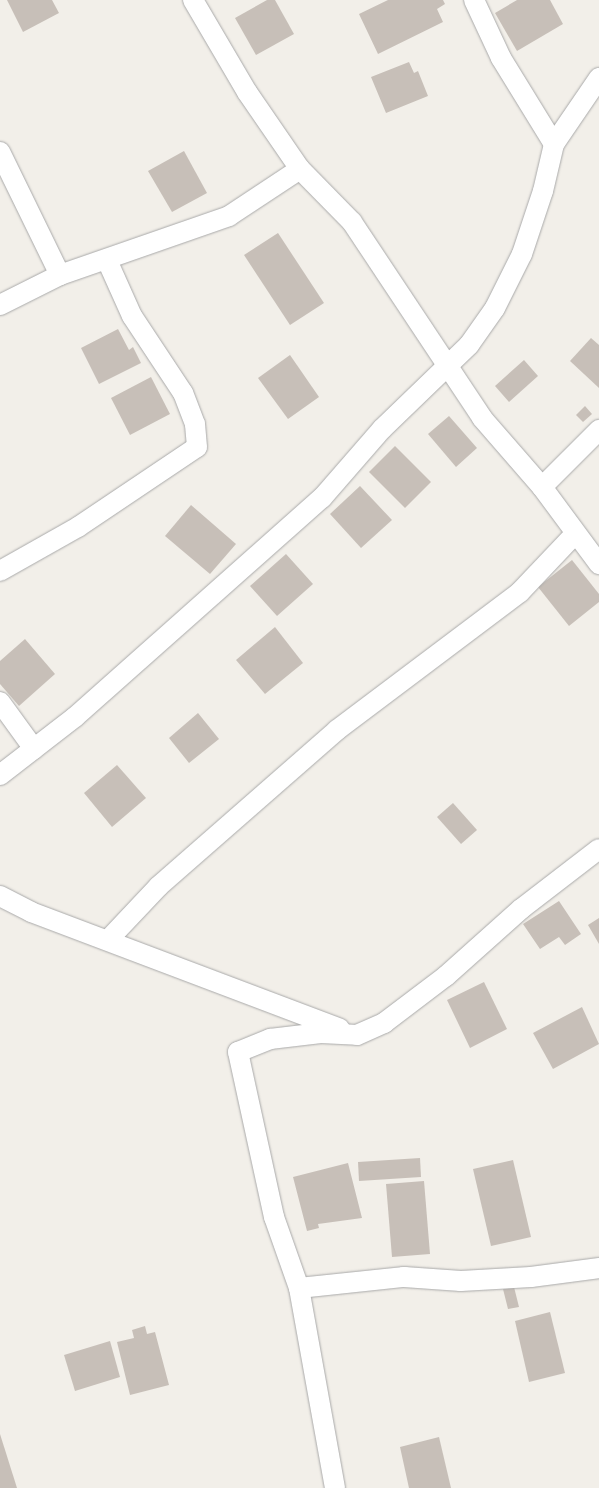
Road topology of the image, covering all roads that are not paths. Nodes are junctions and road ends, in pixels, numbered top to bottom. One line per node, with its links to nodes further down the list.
1 (193, 0): 6 (street)
2 (474, 0): 4 (street)
3 (599, 78): 4 (street)
4 (554, 144): 10 (street)
5 (0, 152): 8 (street)
6 (300, 169): 7 (street); 10 (street)
7 (107, 260): 8 (street); 15 (street)
8 (60, 275): 9 (street)
9 (0, 305)
10 (448, 362): 12 (street); 17 (street)
11 (599, 430): 12 (street)
12 (542, 487): 13 (street)
13 (575, 534): 14 (street); 21 (street)
14 (599, 564)
15 (0, 571)
16 (0, 702): 17 (street)
17 (34, 749): 18 (street)
18 (0, 775)
19 (599, 848): 22 (street)
20 (0, 896): 21 (street)
21 (108, 940): 22 (street)
22 (357, 1036): 24 (street)
23 (599, 1268): 24 (street)
24 (298, 1288): 25 (street)
25 (335, 1488)

